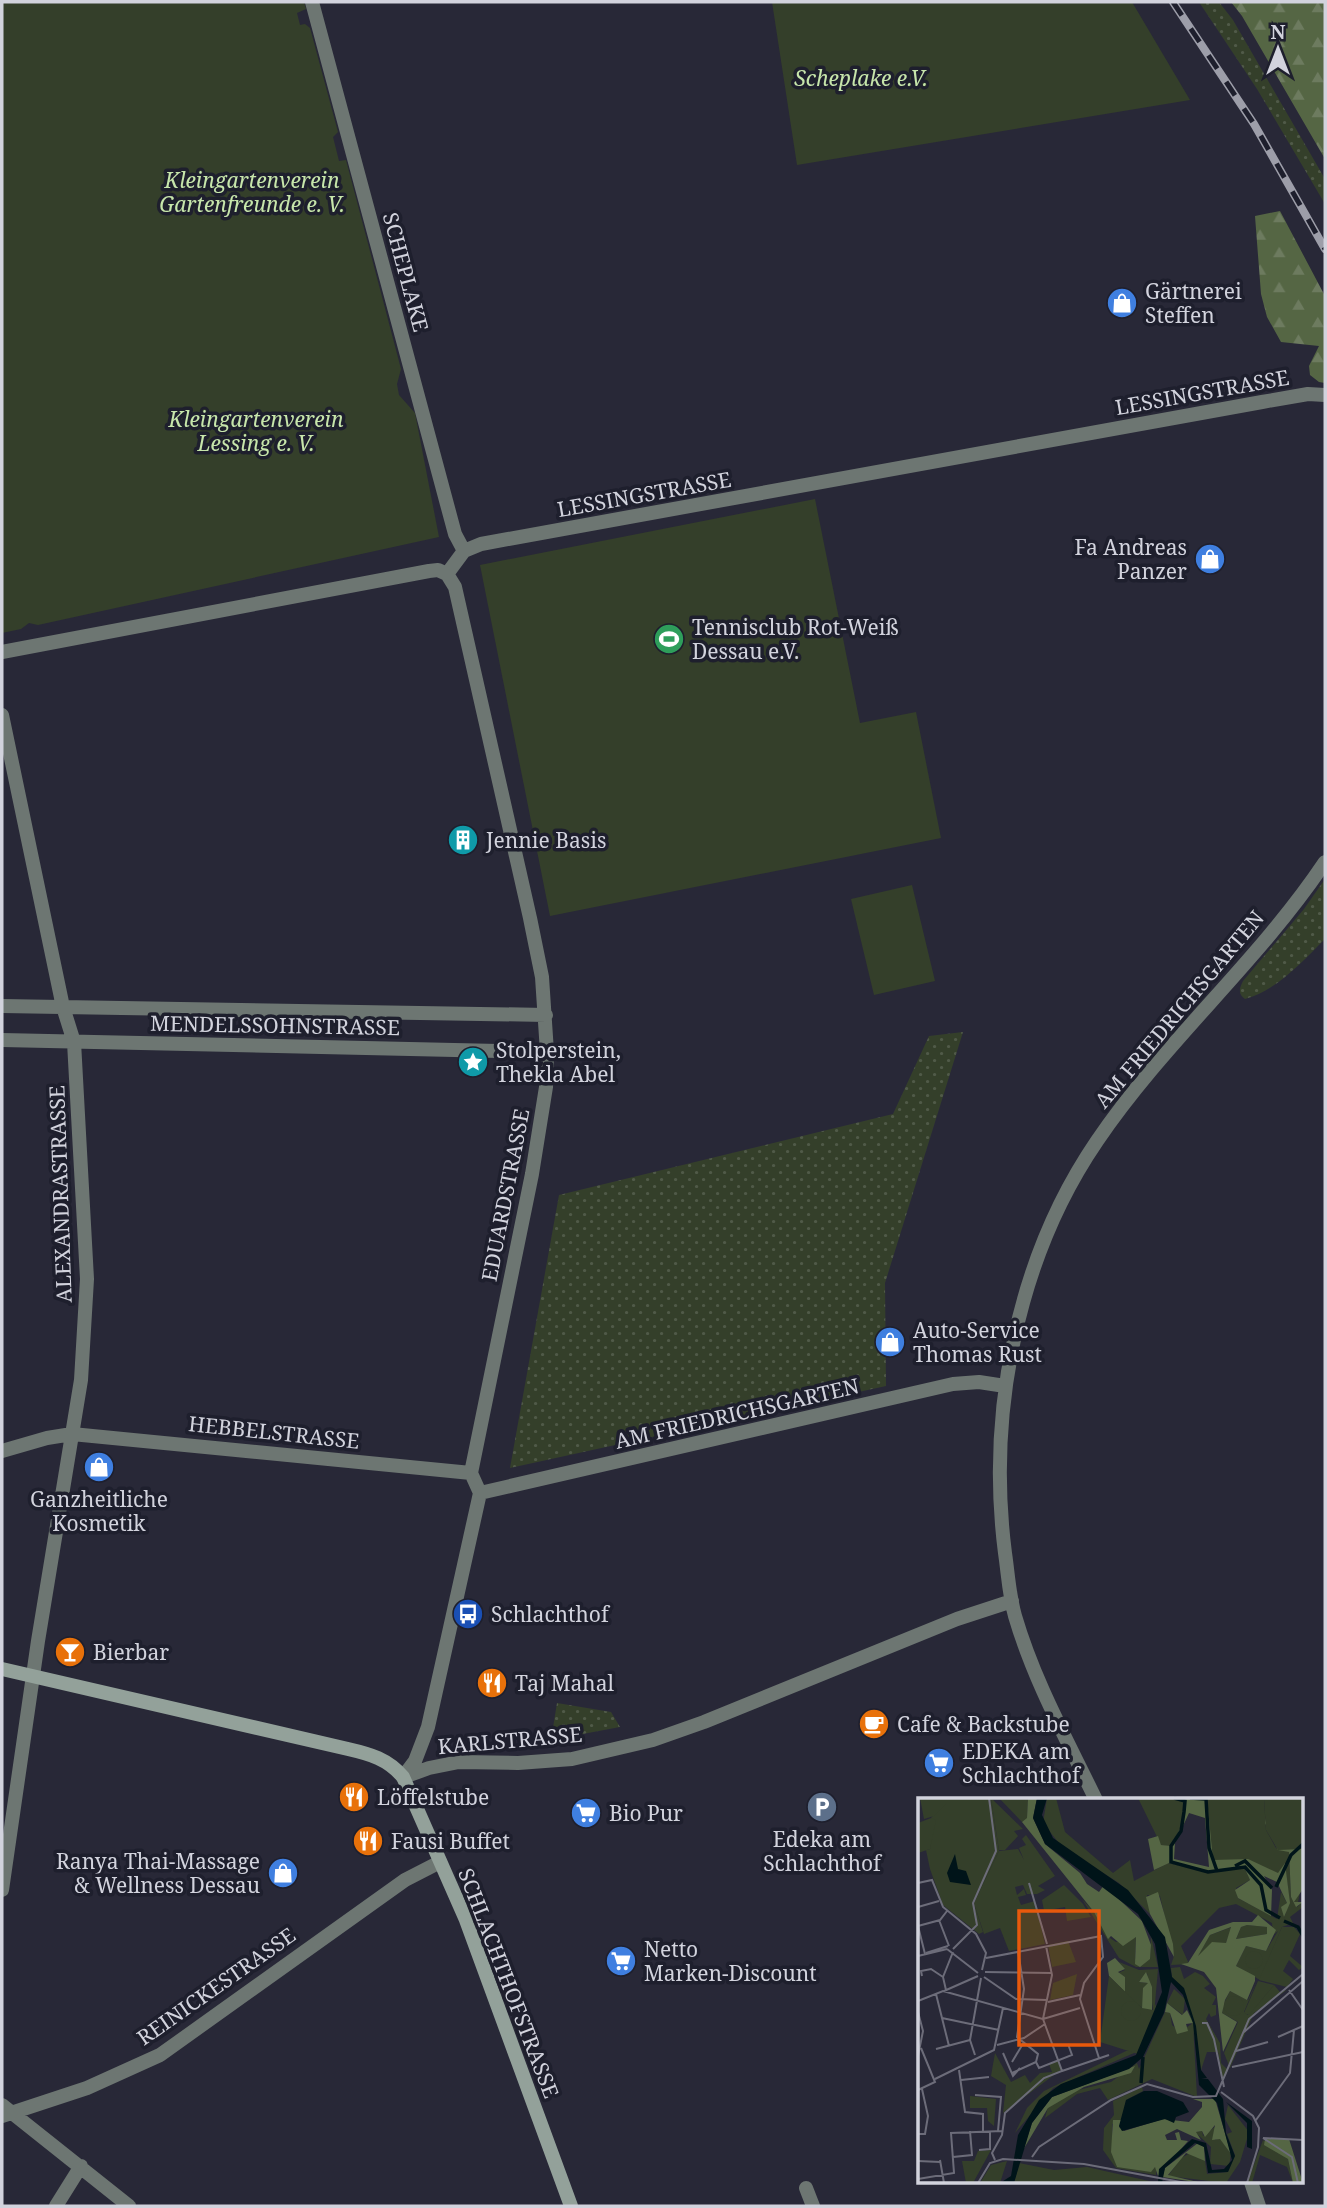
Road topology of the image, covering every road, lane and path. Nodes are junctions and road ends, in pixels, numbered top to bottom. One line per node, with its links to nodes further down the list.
1 (312, 2): 3 (street, SCHEPLAKE)
2 (1325, 395): 3 (street, LESSINGSTRASSE)
3 (464, 551): 4 (street)
4 (447, 574): 5 (street); 10 (street, EDUARDSTRASSE)
5 (2, 652)
6 (2, 715): 9 (street, ALEXANDRASTRASSE)
7 (1325, 862): 14 (street, AM FRIEDRICHSGARTEN)
8 (2, 1006): 9 (street, MENDELSSOHNSTRASSE)
9 (63, 1007): 10 (street, MENDELSSOHNSTRASSE); 12 (street, ALEXANDRASTRASSE)
10 (545, 1015): 13 (street, EDUARDSTRASSE)
11 (2, 1040): 12 (street, MENDELSSOHNSTRASSE)
12 (74, 1042): 13 (street, MENDELSSOHNSTRASSE); 15 (street, ALEXANDRASTRASSE)
13 (547, 1052): 17 (street, EDUARDSTRASSE)
14 (1005, 1386): 18 (street, AM FRIEDRICHSGARTEN); 19 (street, AM FRIEDRICHSGARTEN)
15 (72, 1434): 16 (street, HEBBELSTRASSE); 17 (street, HEBBELSTRASSE); 21 (street, ALEXANDRASTRASSE)
16 (2, 1451)
17 (471, 1473): 18 (street)
18 (480, 1493): 22 (street)
19 (1012, 1601): 22 (street, KARLSTRASSE); 23 (street, AM FRIEDRICHSGARTEN)
20 (2, 1669): 21 (main road)
21 (34, 1676): 22 (main road); 25 (street, ALEXANDRASTRASSE)
22 (403, 1777): 24 (main road, SCHLACHTHOFSTRASSE)
23 (1095, 1798)
24 (440, 1862): 26 (street, REINICKESTRASSE); 32 (main road, SCHLACHTHOFSTRASSE)
25 (2, 1890)
26 (5, 2111): 27 (street)
27 (81, 2166): 30 (street); 31 (street)
28 (1252, 2184): 34 (street)
29 (806, 2188): 33 (street)
30 (56, 2206)
31 (129, 2206)
32 (571, 2206)
33 (813, 2206)
34 (1259, 2206)

